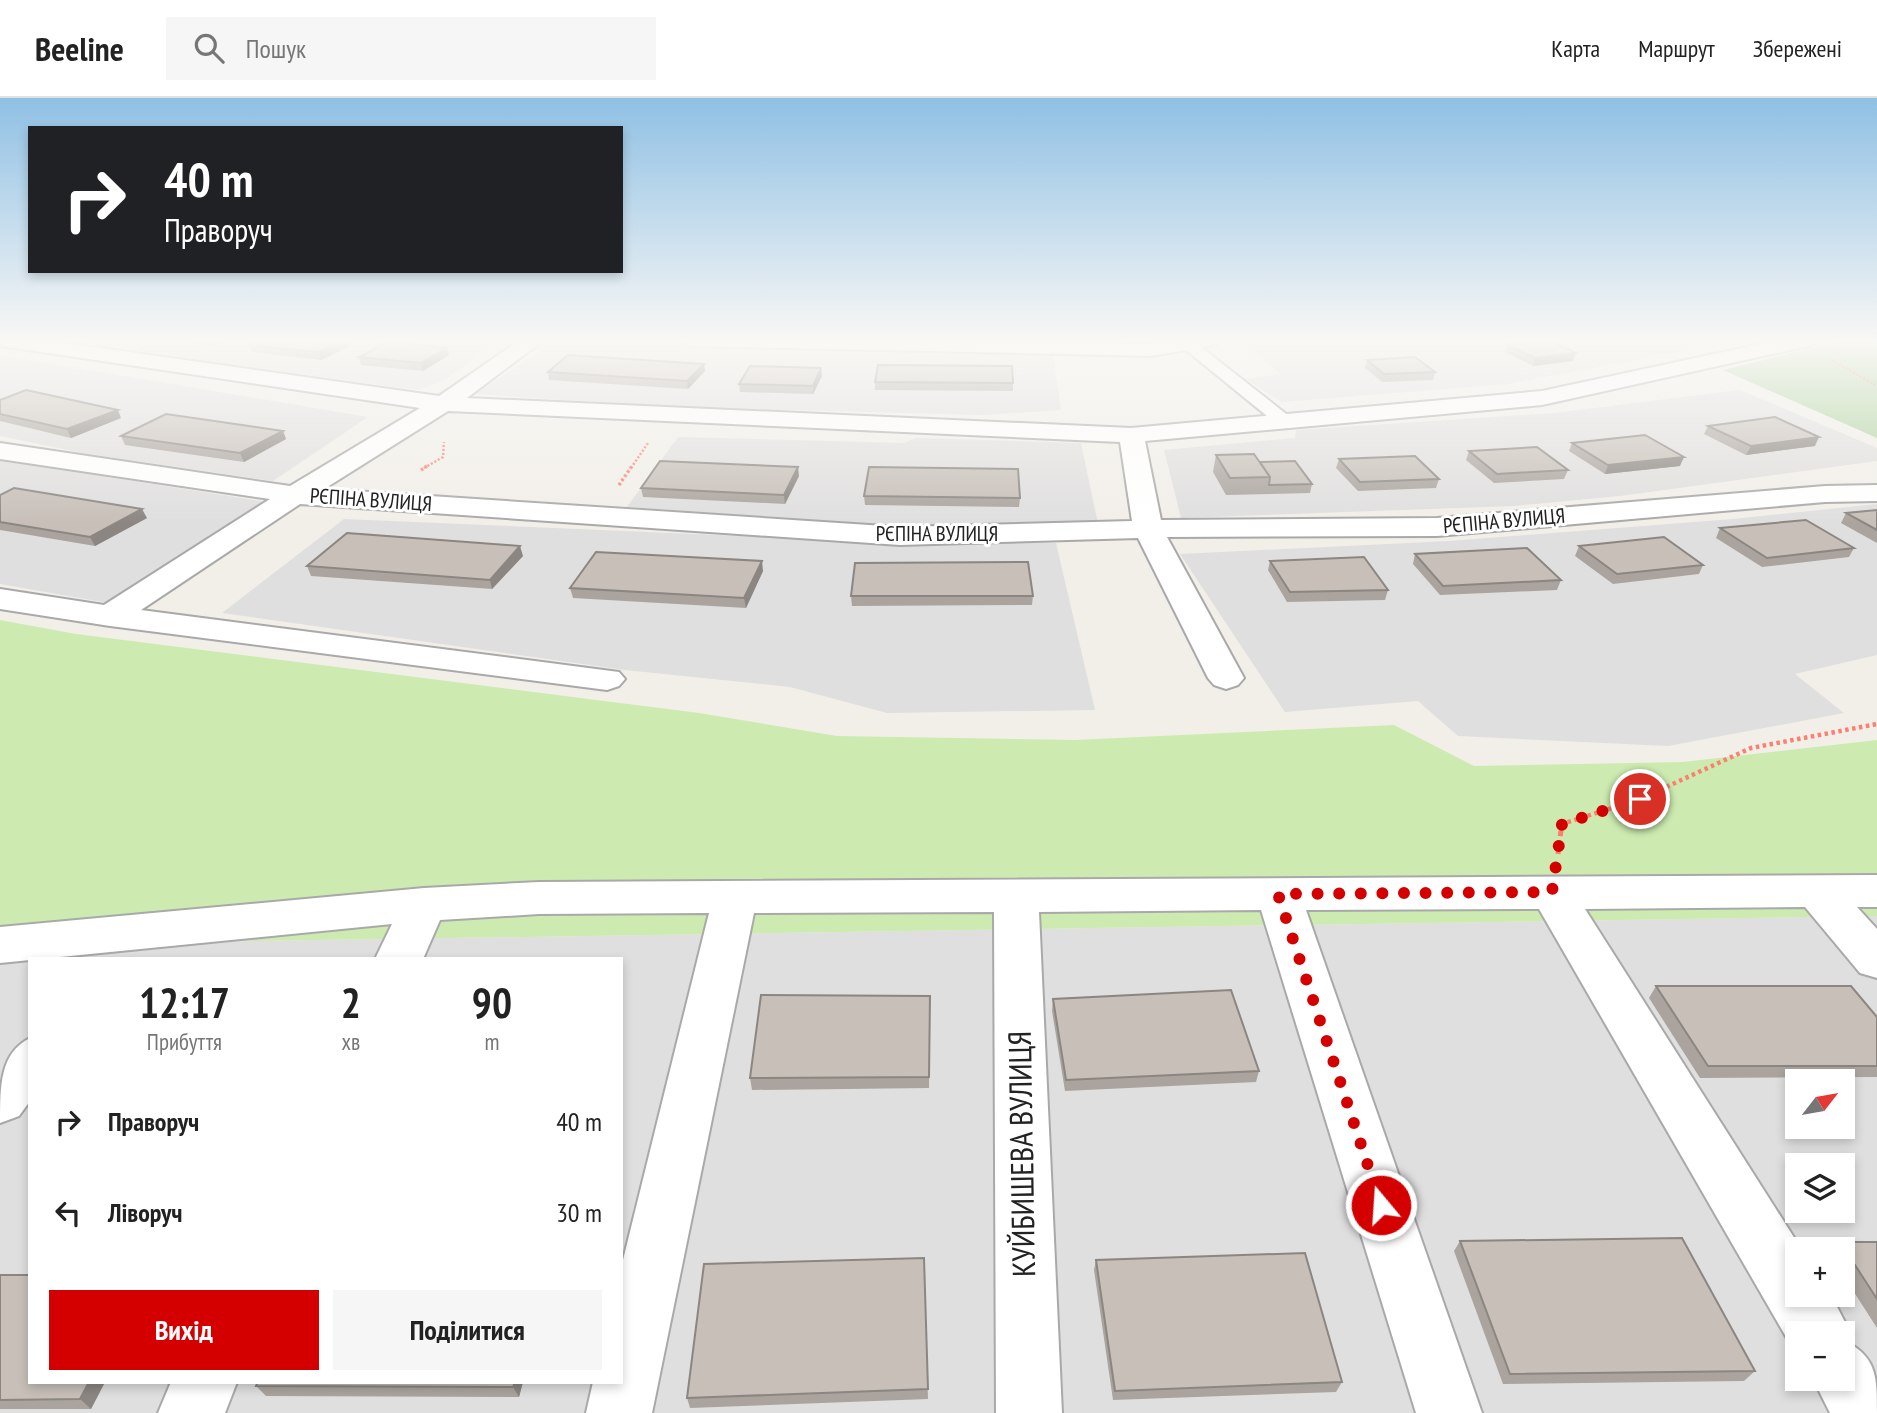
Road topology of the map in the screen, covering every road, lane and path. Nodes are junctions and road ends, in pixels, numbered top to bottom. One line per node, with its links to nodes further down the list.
1 (425, 401): 5 (street)
2 (447, 401): 5 (street)
3 (1259, 401): 7 (lane)
4 (1504, 401): 7 (street)
5 (443, 404): 6 (street); 11 (street)
6 (669, 414): 8 (street); 12 (path)
7 (1284, 421): 8 (street)
8 (1131, 435): 13 (street)
9 (0, 450): 11 (street, РЄПІНА ВУЛИЦЯ)
10 (1877, 493): 13 (street, РЄПІНА ВУЛИЦЯ)
11 (295, 495): 12 (street, РЄПІНА ВУЛИЦЯ); 15 (street)
12 (597, 516): 13 (street, РЄПІНА ВУЛИЦЯ)
13 (1148, 529): 16 (street)
14 (0, 599): 15 (street)
15 (110, 616): 17 (street)
16 (1226, 678)
17 (607, 679)
18 (1877, 724): 21 (path)
19 (1816, 891): 20 (street); 21 (street); 29 (street)
20 (1877, 891)
21 (1552, 892): 22 (street); 32 (street)
22 (1278, 894): 23 (street); 38 (street)
23 (1016, 895): 24 (street); 37 (street, КУЙБИШЕВА ВУЛИЦЯ)
24 (735, 897): 25 (street); 36 (street)
25 (424, 904): 27 (street); 28 (street)
26 (0, 945): 27 (street)
27 (115, 946)
28 (400, 957)
29 (1877, 960)
30 (28, 1063): 31 (street)
31 (0, 1100)
32 (1811, 1321)
33 (204, 1384): 35 (street)
34 (1854, 1391): 39 (street)
35 (191, 1413)
36 (619, 1413)
37 (1029, 1413)
38 (1449, 1413)
39 (1867, 1413)

